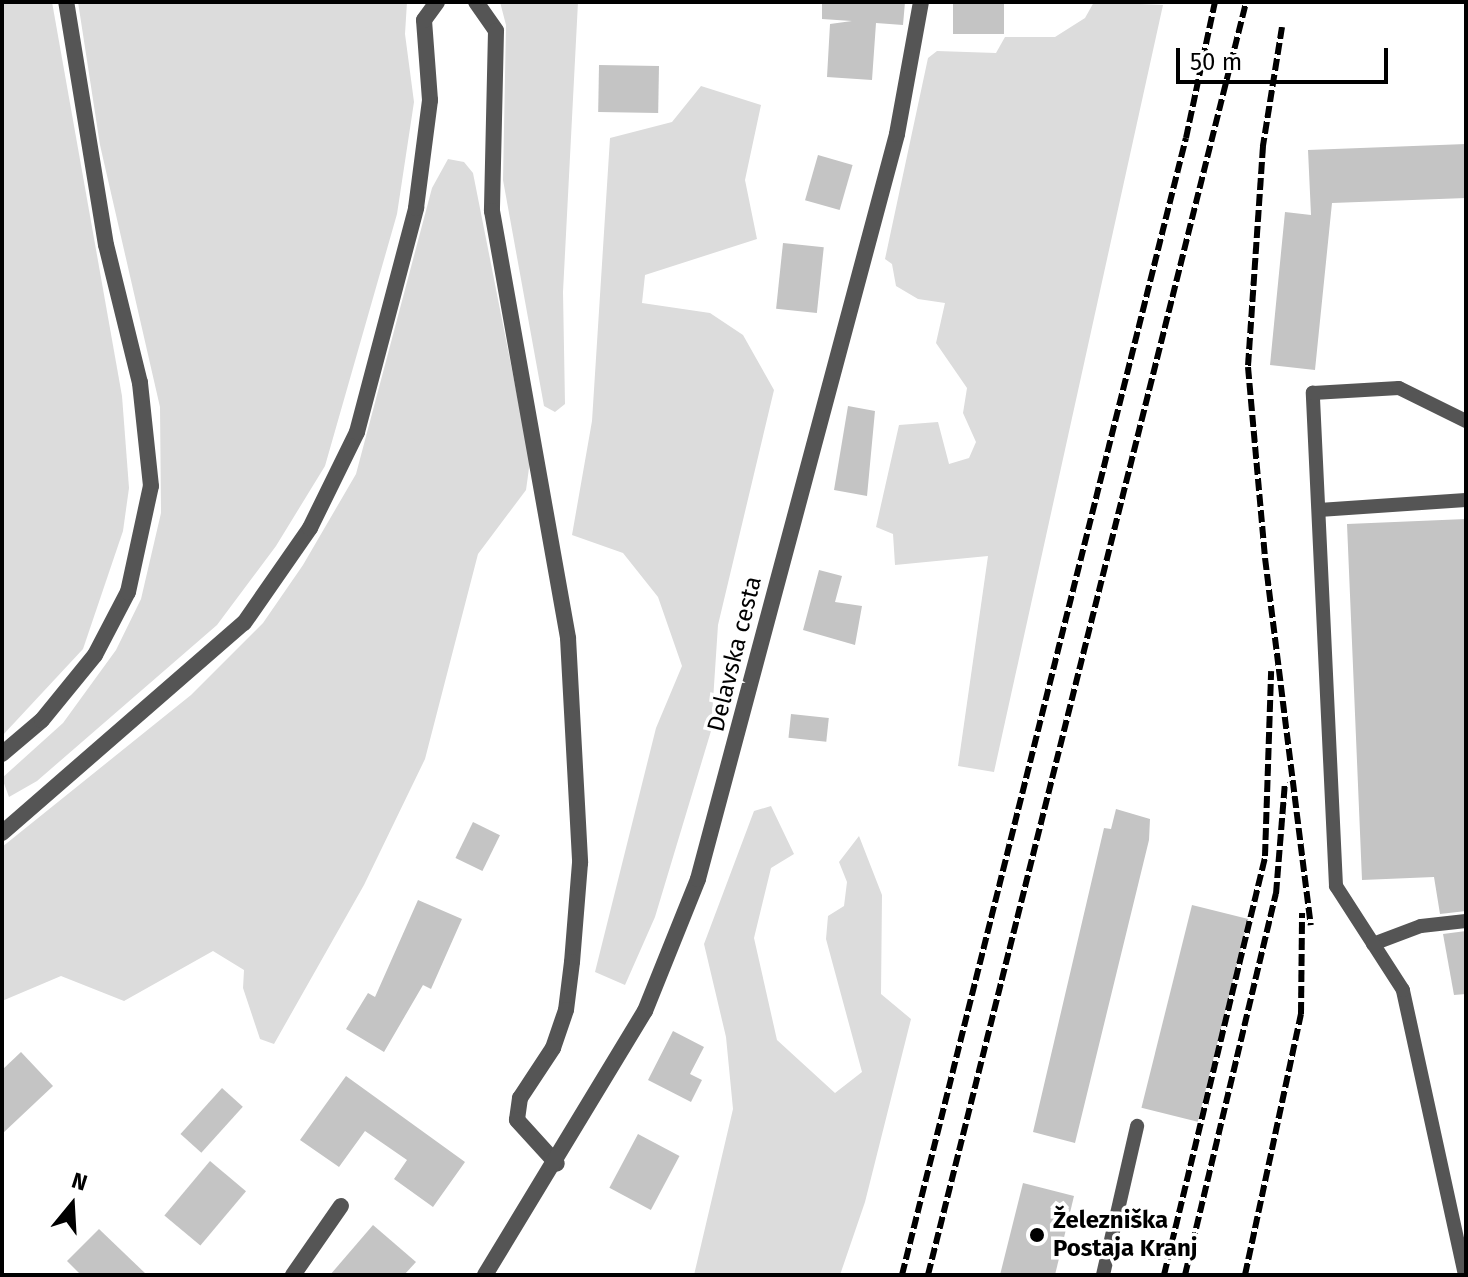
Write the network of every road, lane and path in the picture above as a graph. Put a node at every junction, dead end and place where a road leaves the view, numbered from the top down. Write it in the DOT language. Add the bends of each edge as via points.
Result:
graph roads {
  1 [pos="66,2"];
  2 [pos="437,2"];
  3 [pos="476,2"];
  4 [pos="921,2"];
  5 [pos="1466,421"];
  6 [pos="1466,500"];
  7 [pos="1319,510"];
  8 [pos="2,754"];
  9 [pos="2,833"];
  10 [pos="1466,921"];
  11 [pos="1373,944"];
  12 [pos="1137,1126"];
  13 [pos="557,1164"];
  14 [pos="341,1206"];
  15 [pos="293,1275"];
  16 [pos="485,1275"];
  17 [pos="1103,1275"];
  18 [pos="1465,1275"];
  1 -- 8 [label="street" via="106,245 140,383 151,486 128,592 95,655 42,720"];
  2 -- 9 [label="street" via="424,20 430,100 416,208 357,432 310,528 244,623"];
  3 -- 13 [label="street" via="496,31 492,211 521,348 568,638 580,863 572,962 566,1010 553,1048 520,1098 517,1120"];
  4 -- 13 [label="street, Delavska cesta" via="897,134 702,864 645,1011"];
  5 -- 7 [label="lane" via="1399,388 1313,393"];
  6 -- 7 [label="lane"];
  7 -- 11 [label="lane" via="1336,886"];
  10 -- 11 [label="lane" via="1421,926"];
  11 -- 18 [label="lane" via="1403,990"];
  12 -- 17 [label="lane"];
  13 -- 16 [label="street, Delavska cesta"];
  14 -- 15 [label="street"];
}
